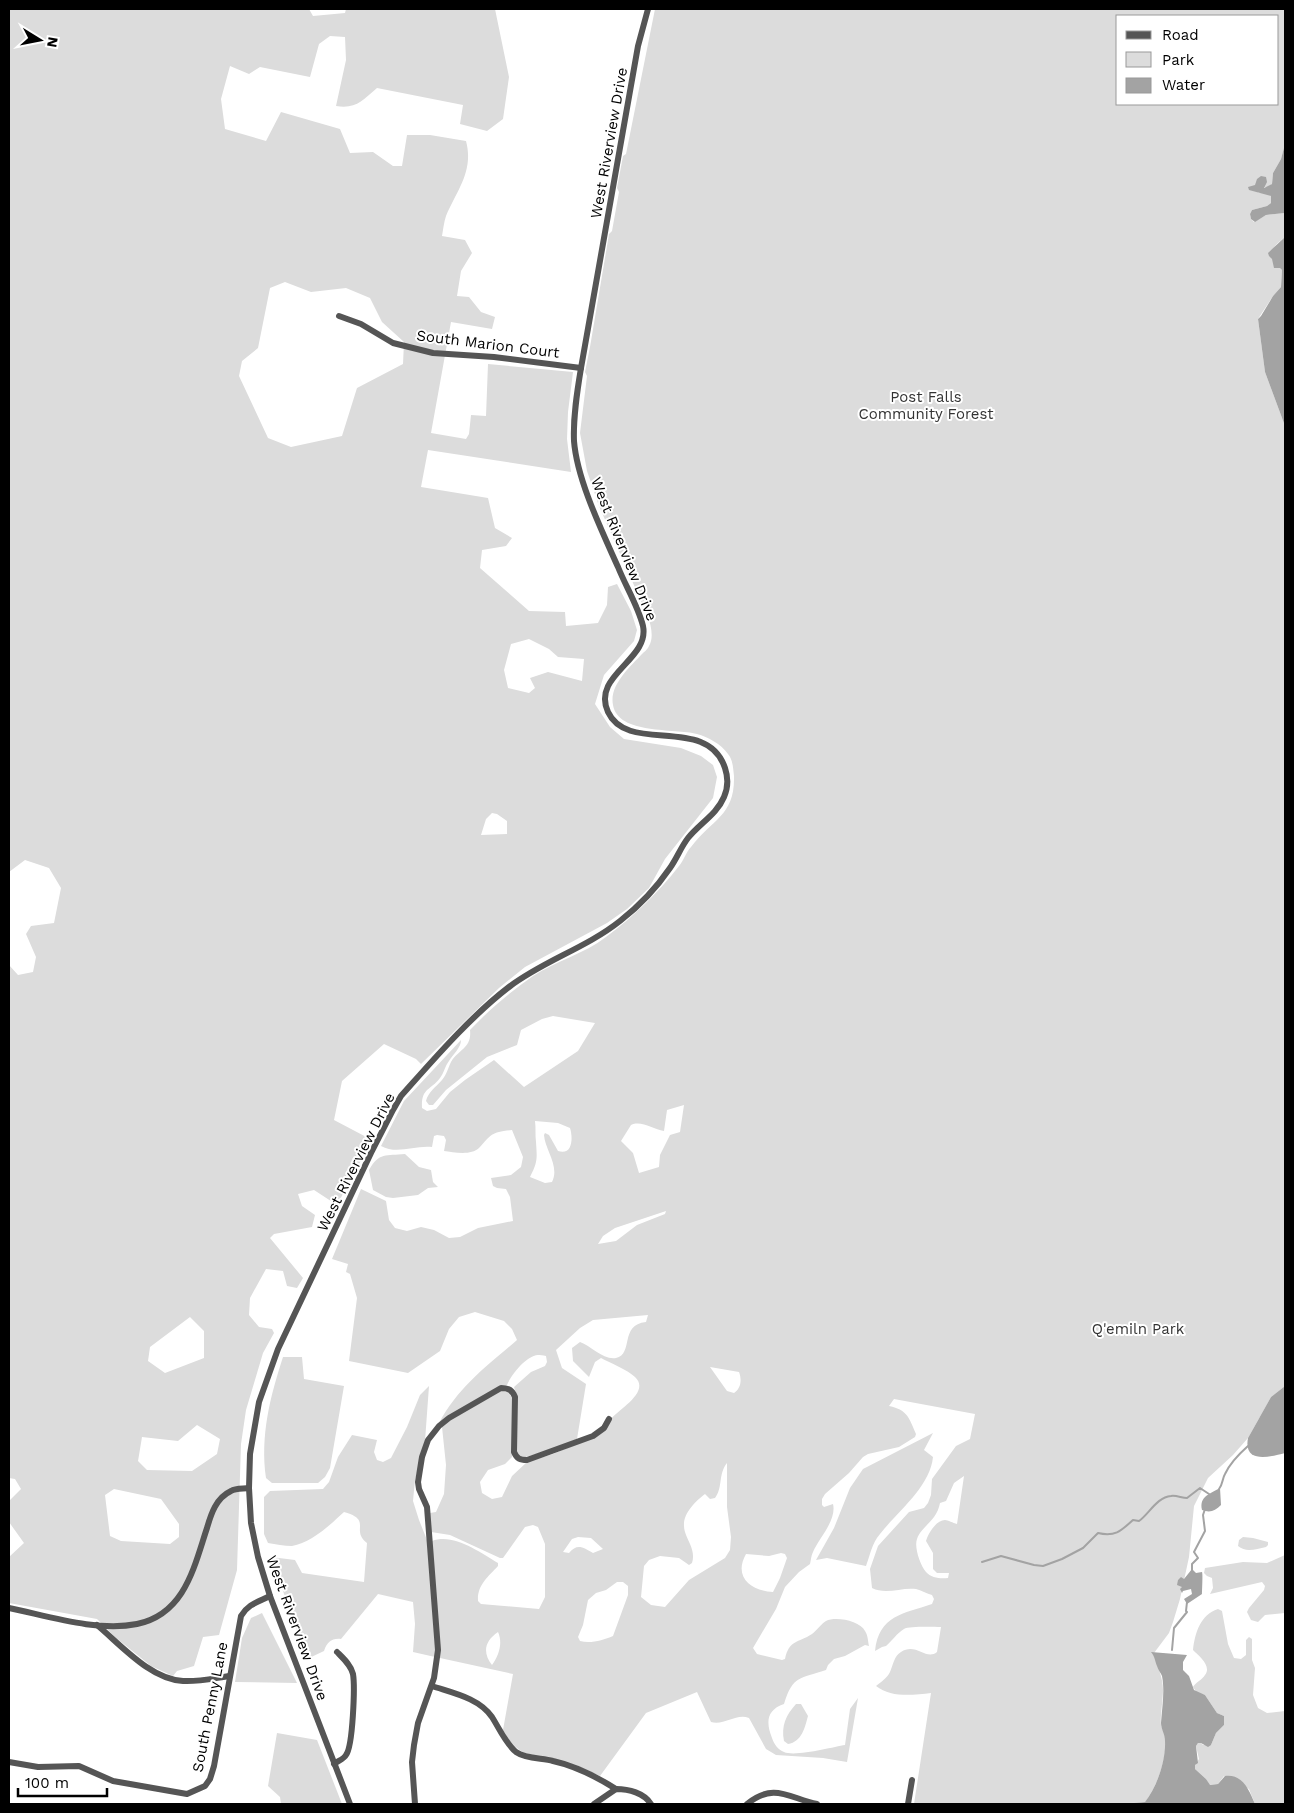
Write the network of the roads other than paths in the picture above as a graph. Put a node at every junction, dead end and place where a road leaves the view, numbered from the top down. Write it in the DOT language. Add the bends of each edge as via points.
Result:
graph roads {
  1 [pos="648,9"];
  2 [pos="340,316"];
  3 [pos="582,368"];
  4 [pos="609,1419"];
  5 [pos="249,1488"];
  6 [pos="270,1596"];
  7 [pos="9,1608"];
  8 [pos="97,1625"];
  9 [pos="337,1652"];
  10 [pos="230,1676"];
  11 [pos="432,1686"];
  12 [pos="9,1762"];
  13 [pos="334,1764"];
  14 [pos="912,1780"];
  15 [pos="616,1789"];
  16 [pos="350,1804"];
  17 [pos="415,1804"];
  18 [pos="594,1804"];
  19 [pos="651,1804"];
  20 [pos="747,1804"];
  21 [pos="817,1804"];
  22 [pos="908,1804"];
  1 -- 3 [label="street, West Riverview Drive" via="637,55"];
  2 -- 3 [label="street, South Marion Court" via="393,343 433,353"];
  3 -- 5 [label="street, West Riverview Drive" via="574,422 577,461 644,630 641,646 611,682 606,694 607,710 615,722 636,732 697,740 707,745 723,762 727,774 724,797 686,841 659,882 634,908 599,936 510,986 480,1012 402,1096 356,1184 266,1378 254,1424"];
  4 -- 11 [label="street" via="604,1428 593,1436 521,1460 514,1452 515,1397 507,1388 501,1388 449,1418 428,1440 418,1482 427,1507 437,1636"];
  5 -- 6 [label="street, West Riverview Drive" via="256,1551"];
  5 -- 8 [label="street" via="232,1490 218,1501 188,1584 173,1604 138,1624"];
  6 -- 10 [label="street, South Penny Lane" via="251,1604 241,1616"];
  6 -- 13 [label="street, West Riverview Drive"];
  7 -- 8 [label="street"];
  8 -- 10 [label="street" via="149,1668 172,1680"];
  9 -- 13 [label="street" via="353,1673 353,1712 348,1750"];
  10 -- 12 [label="street, South Penny Lane" via="210,1779 194,1792 187,1794 113,1781 79,1766 38,1767"];
  11 -- 15 [label="street" via="481,1705 511,1747 524,1756 553,1760 576,1768"];
  11 -- 17 [label="street" via="418,1723 414,1745"];
  13 -- 16 [label="street, West Riverview Drive"];
  14 -- 22 [label="street"];
  15 -- 18 [label="street"];
  15 -- 19 [label="street" via="632,1791"];
  20 -- 21 [label="street" via="767,1793 779,1792"];
}
